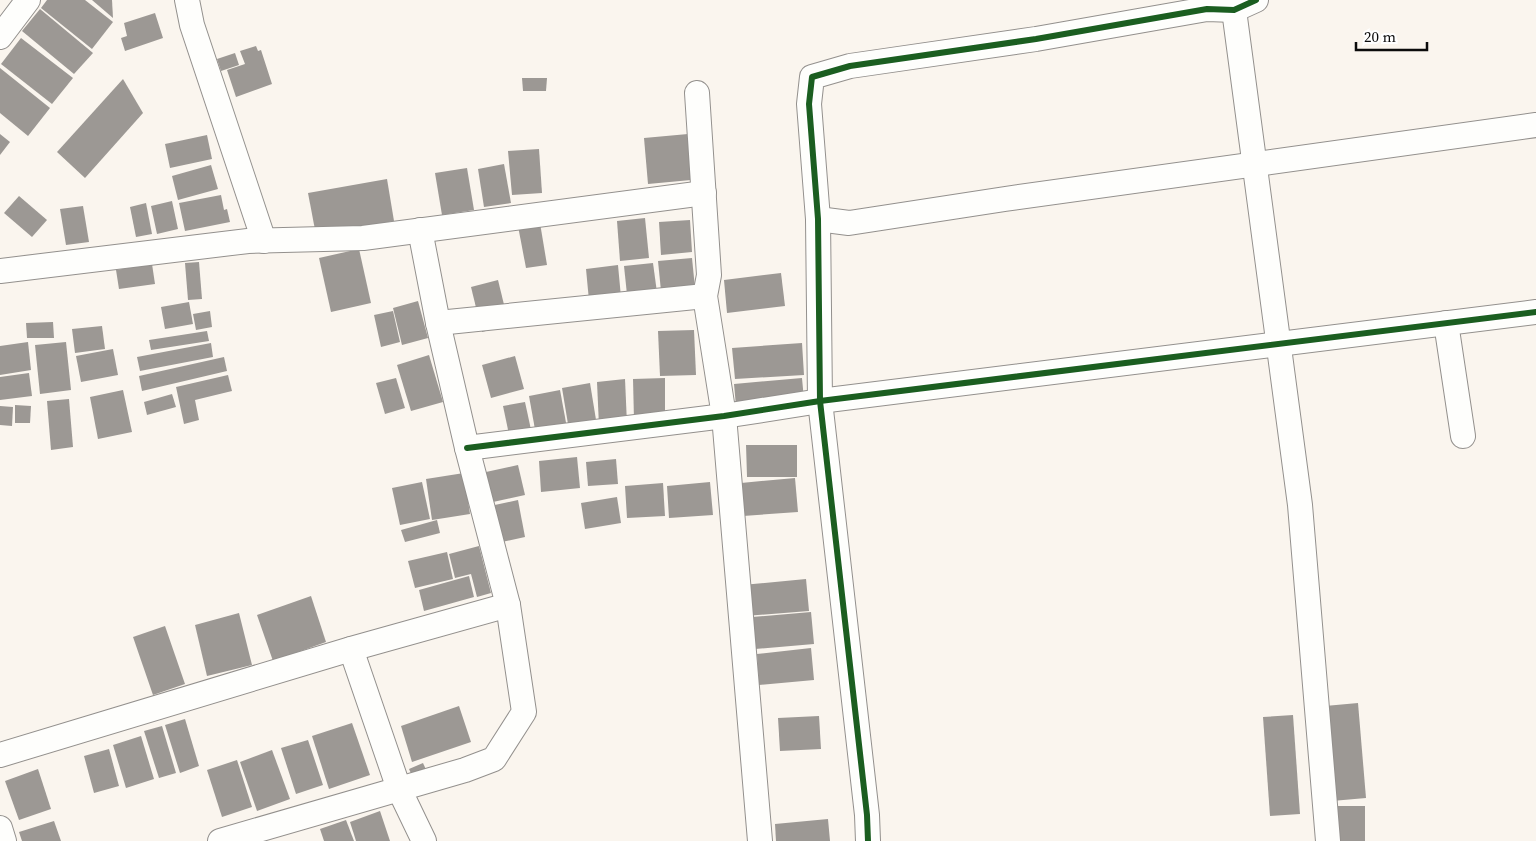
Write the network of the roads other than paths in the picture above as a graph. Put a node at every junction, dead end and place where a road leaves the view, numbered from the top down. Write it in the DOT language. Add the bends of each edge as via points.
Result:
graph roads {
  1 [pos="28,0"];
  2 [pos="187,0"];
  3 [pos="1256,0"];
  4 [pos="1234,10"];
  5 [pos="0,37"];
  6 [pos="697,93"];
  7 [pos="1536,125"];
  8 [pos="1254,165"];
  9 [pos="704,193"];
  10 [pos="818,219"];
  11 [pos="420,230"];
  12 [pos="264,241"];
  13 [pos="0,271"];
  14 [pos="705,296"];
  15 [pos="1536,312"];
  16 [pos="438,323"];
  17 [pos="1446,323"];
  18 [pos="1279,344"];
  19 [pos="820,402"];
  20 [pos="724,416"];
  21 [pos="1463,436"];
  22 [pos="467,448"];
  23 [pos="508,605"];
  24 [pos="350,649"];
  25 [pos="0,755"];
  26 [pos="399,788"];
  27 [pos="0,828"];
  28 [pos="4,841"];
  29 [pos="220,841"];
  30 [pos="424,841"];
  31 [pos="760,841"];
  32 [pos="868,841"];
  33 [pos="1328,841"];
  1 -- 5 [label="street"];
  2 -- 12 [label="street" via="192,25"];
  3 -- 4 [label="street"];
  4 -- 8 [label="street"];
  4 -- 10 [label="street" via="1207,9 1036,39 850,66 812,77 809,104"];
  6 -- 9 [label="street"];
  7 -- 8 [label="street"];
  8 -- 10 [label="street" via="849,223"];
  8 -- 18 [label="street"];
  9 -- 11 [label="street"];
  9 -- 14 [label="street" via="709,275"];
  10 -- 19 [label="street"];
  11 -- 12 [label="street" via="363,238"];
  11 -- 16 [label="street"];
  12 -- 13 [label="street"];
  14 -- 16 [label="street"];
  14 -- 20 [label="street"];
  15 -- 17 [label="street"];
  16 -- 22 [label="street"];
  17 -- 18 [label="street"];
  17 -- 21 [label="street"];
  18 -- 19 [label="street"];
  18 -- 33 [label="street" via="1300,505"];
  19 -- 20 [label="street"];
  19 -- 32 [label="street"];
  20 -- 22 [label="street"];
  20 -- 31 [label="street"];
  22 -- 23 [label="street"];
  23 -- 24 [label="street"];
  23 -- 26 [label="street" via="524,712 494,759"];
  24 -- 25 [label="street"];
  24 -- 26 [label="street"];
  26 -- 29 [label="street"];
  26 -- 30 [label="street"];
  27 -- 28 [label="street"];
}
